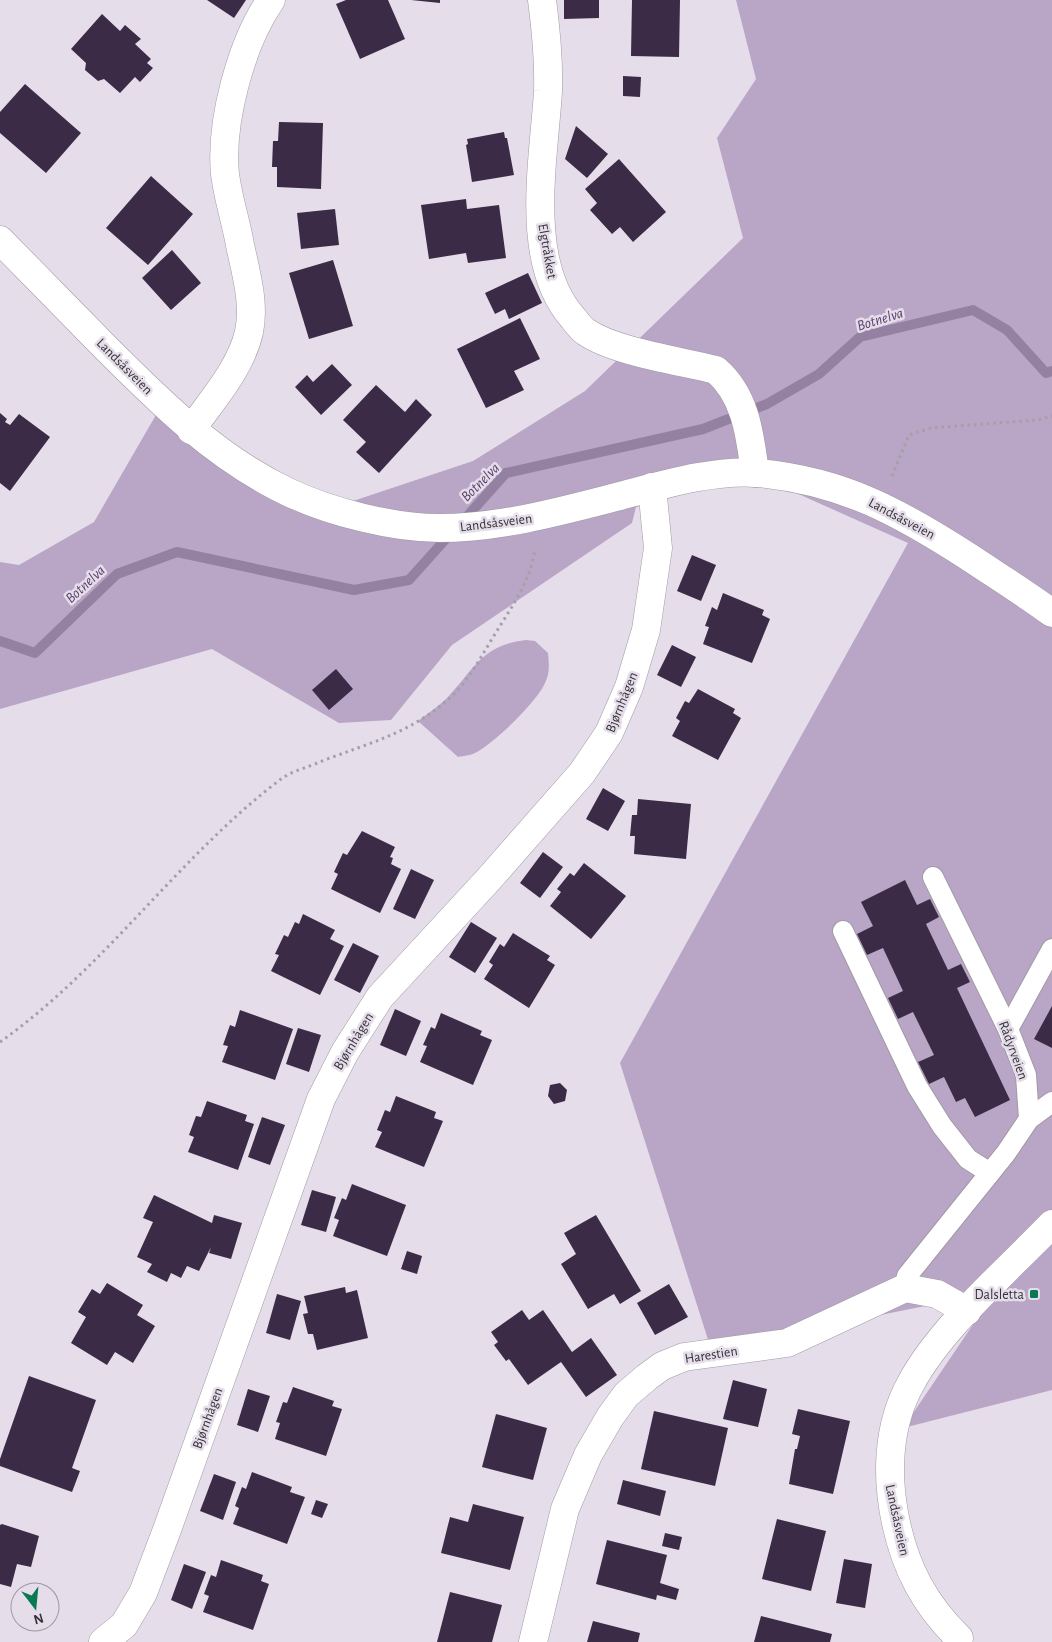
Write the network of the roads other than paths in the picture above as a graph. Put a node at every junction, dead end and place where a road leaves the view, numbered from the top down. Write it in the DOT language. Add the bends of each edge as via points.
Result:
graph roads {
  1 [pos="271,0"];
  2 [pos="542,0"];
  3 [pos="0,240"];
  4 [pos="191,430"];
  5 [pos="754,472"];
  6 [pos="652,487"];
  7 [pos="1052,613"];
  8 [pos="933,877"];
  9 [pos="843,931"];
  10 [pos="1052,949"];
  11 [pos="1008,1029"];
  12 [pos="1052,1102"];
  13 [pos="1029,1119"];
  14 [pos="990,1172"];
  15 [pos="1052,1224"];
  16 [pos="905,1288"];
  17 [pos="967,1311"];
  18 [pos="960,1641"];
  19 [pos="103,1642"];
  20 [pos="533,1642"];
  1 -- 4 [label="street" via="241,65 228,110 226,135 226,174 250,301 249,331 239,359"];
  2 -- 5 [label="street, Elgtråkket" via="548,89 540,193 549,275 565,310 584,331 606,343 716,370 729,381 747,424"];
  3 -- 4 [label="street, Landsåsveien"];
  4 -- 6 [label="street, Landsåsveien" via="242,467 289,492 338,510 395,523 438,528 490,524 539,516"];
  5 -- 6 [label="street, Landsåsveien" via="719,474"];
  5 -- 7 [label="street, Landsåsveien" via="808,480 880,504 922,527"];
  6 -- 19 [label="street, Bjørnhågen" via="658,548 646,630 629,686 609,733 582,773 380,997 345,1052 321,1099 143,1593 124,1625"];
  8 -- 11 [label="lane, Rådyrveien"];
  9 -- 14 [label="lane" via="917,1086 968,1159"];
  10 -- 11 [label="lane"];
  11 -- 13 [label="lane, Rådyrveien" via="1026,1075"];
  12 -- 13 [label="lane"];
  13 -- 14 [label="lane"];
  14 -- 16 [label="lane" via="907,1276"];
  15 -- 17 [label="street, Landsåsveien"];
  16 -- 17 [label="street" via="937,1294"];
  16 -- 20 [label="street, Harestien" via="787,1343 684,1357 662,1366 626,1395 588,1455 565,1509"];
  17 -- 18 [label="street, Landsåsveien" via="928,1354 910,1384 890,1451 889,1478 901,1545 914,1579 928,1603"];
}
